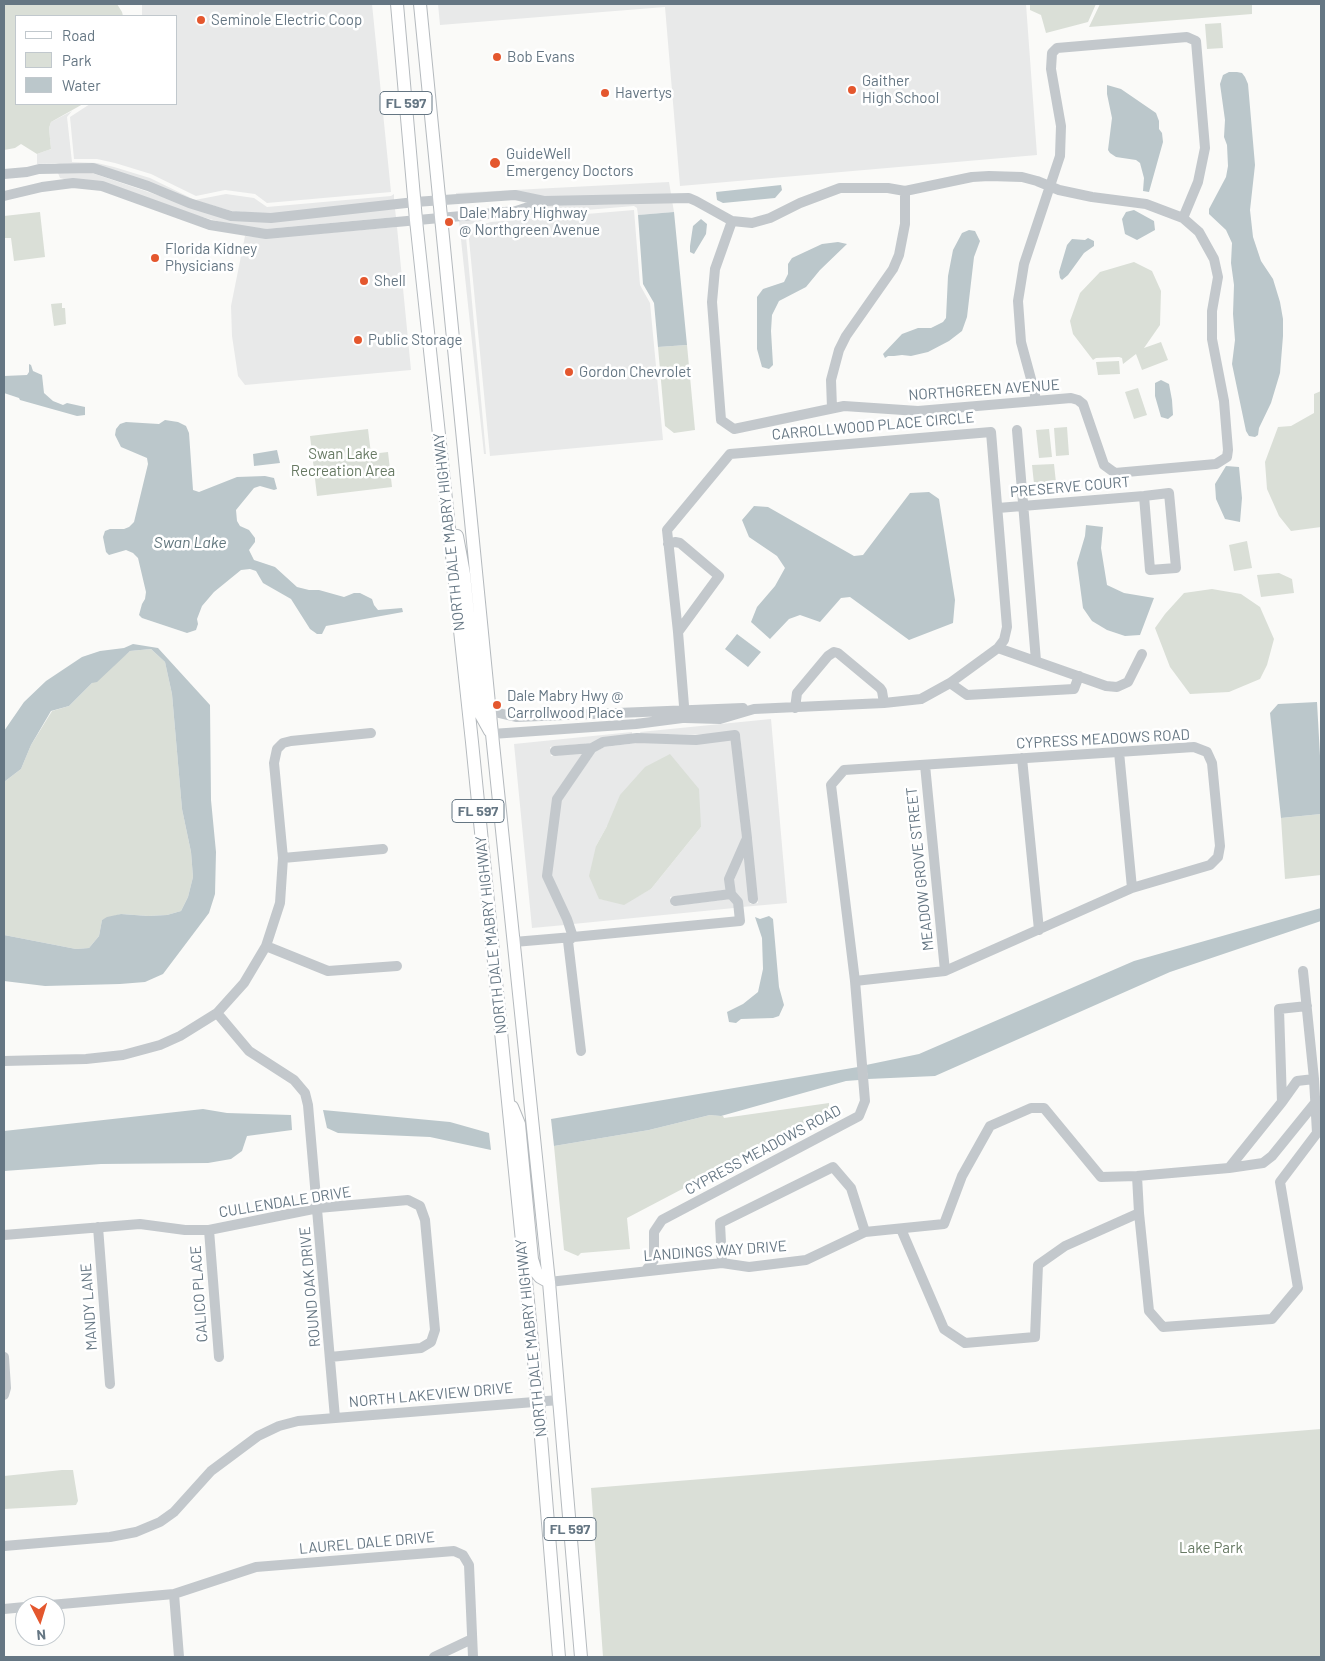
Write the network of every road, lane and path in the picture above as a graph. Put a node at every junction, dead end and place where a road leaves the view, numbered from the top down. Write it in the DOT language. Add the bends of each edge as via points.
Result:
graph roads {
  1 [pos="397,4"];
  2 [pos="420,4"];
  3 [pos="52,169"];
  4 [pos="4,174"];
  5 [pos="58,185"];
  6 [pos="1050,186"];
  7 [pos="905,191"];
  8 [pos="4,196"];
  9 [pos="438,200"];
  10 [pos="415,202"];
  11 [pos="544,202"];
  12 [pos="441,218"];
  13 [pos="1183,218"];
  14 [pos="416,220"];
  15 [pos="732,222"];
  16 [pos="1036,401"];
  17 [pos="832,408"];
  18 [pos="1017,430"];
  19 [pos="1144,496"];
  20 [pos="1023,506"];
  21 [pos="998,508"];
  22 [pos="447,512"];
  23 [pos="668,544"];
  24 [pos="678,632"];
  25 [pos="998,648"];
  26 [pos="1142,654"];
  27 [pos="1036,662"];
  28 [pos="1079,676"];
  29 [pos="950,683"];
  30 [pos="884,703"];
  31 [pos="795,708"];
  32 [pos="754,709"];
  33 [pos="490,711"];
  34 [pos="633,713"];
  35 [pos="685,714"];
  36 [pos="568,715"];
  37 [pos="636,724"];
  38 [pos="569,729"];
  39 [pos="371,733"];
  40 [pos="492,734"];
  41 [pos="637,738"];
  42 [pos="592,748"];
  43 [pos="555,751"];
  44 [pos="1119,752"];
  45 [pos="1022,758"];
  46 [pos="925,765"];
  47 [pos="746,838"];
  48 [pos="383,849"];
  49 [pos="283,858"];
  50 [pos="1132,888"];
  51 [pos="731,894"];
  52 [pos="753,899"];
  53 [pos="675,901"];
  54 [pos="1039,930"];
  55 [pos="572,937"];
  56 [pos="514,942"];
  57 [pos="266,946"];
  58 [pos="397,966"];
  59 [pos="1303,970"];
  60 [pos="945,971"];
  61 [pos="855,981"];
  62 [pos="1307,1006"];
  63 [pos="217,1013"];
  64 [pos="581,1051"];
  65 [pos="4,1061"];
  66 [pos="1314,1079"];
  67 [pos="506,1093"];
  68 [pos="1282,1102"];
  69 [pos="1315,1103"];
  70 [pos="1229,1168"];
  71 [pos="1137,1176"];
  72 [pos="318,1208"];
  73 [pos="1139,1213"];
  74 [pos="98,1227"];
  75 [pos="901,1229"];
  76 [pos="209,1230"];
  77 [pos="865,1232"];
  78 [pos="4,1235"];
  79 [pos="722,1263"];
  80 [pos="646,1270"];
  81 [pos="549,1282"];
  82 [pos="4,1357"];
  83 [pos="219,1357"];
  84 [pos="330,1357"];
  85 [pos="110,1384"];
  86 [pos="333,1389"];
  87 [pos="4,1395"];
  88 [pos="559,1400"];
  89 [pos="538,1401"];
  90 [pos="335,1418"];
  91 [pos="4,1546"];
  92 [pos="174,1594"];
  93 [pos="65,1604"];
  94 [pos="472,1639"];
  95 [pos="179,1657"];
  96 [pos="434,1657"];
  97 [pos="473,1657"];
  98 [pos="559,1657"];
  99 [pos="580,1657"];
  1 -- 10 [label="main road, NORTH DALE MABRY HIGHWAY / FL 597"];
  2 -- 9 [label="main road, NORTH DALE MABRY HIGHWAY / FL 597"];
  3 -- 4 [label="street"];
  3 -- 5 [label="street"];
  3 -- 10 [label="street" via="92,168 231,216 271,218"];
  5 -- 8 [label="street"];
  5 -- 14 [label="street" via="102,186 210,226 266,234"];
  6 -- 7 [label="street, NORTHGREEN AVENUE" via="1022,178 989,176"];
  6 -- 13 [label="street, NORTHGREEN AVENUE" via="1092,197 1146,204"];
  6 -- 13 [label="street" via="1062,140 1051,69 1052,53 1064,46 1187,37 1198,45 1205,148 1198,182"];
  6 -- 16 [label="street" via="1024,264 1018,301 1021,342"];
  7 -- 15 [label="street, NORTHGREEN AVENUE" via="840,188 761,222"];
  7 -- 17 [label="street" via="905,224 899,254 839,350 831,380"];
  9 -- 10 [label="street"];
  9 -- 11 [label="street, NORTHGREEN AVENUE" via="515,195"];
  9 -- 12 [label="main road, NORTH DALE MABRY HIGHWAY / FL 597"];
  10 -- 14 [label="main road, NORTH DALE MABRY HIGHWAY / FL 597"];
  11 -- 12 [label="street, NORTHGREEN AVENUE" via="516,211"];
  11 -- 15 [label="street, NORTHGREEN AVENUE" via="689,198"];
  12 -- 14 [label="street"];
  12 -- 33 [label="main road, NORTH DALE MABRY HIGHWAY / FL 597"];
  13 -- 16 [label="street, NORTHGREEN AVENUE" via="1205,240 1217,269 1212,339 1224,401 1227,457 1216,464 1115,473 1104,465 1083,404 1071,398"];
  14 -- 22 [label="main road, NORTH DALE MABRY HIGHWAY / FL 597"];
  15 -- 17 [label="street, NORTHGREEN AVENUE" via="715,269 712,302 721,420 734,429"];
  16 -- 17 [label="street, NORTHGREEN AVENUE" via="918,411 863,406"];
  18 -- 20 [label="street"];
  19 -- 19 [label="street, PRESERVE COURT" via="1168,494 1176,568 1150,570"];
  19 -- 20 [label="street, PRESERVE COURT"];
  20 -- 21 [label="street, PRESERVE COURT"];
  20 -- 27 [label="street"];
  21 -- 23 [label="street, CARROLLWOOD PLACE CIRCLE" via="991,432 730,454 667,530"];
  21 -- 25 [label="street, CARROLLWOOD PLACE CIRCLE" via="1008,627"];
  22 -- 40 [label="main road" via="458,538 477,701"];
  22 -- 67 [label="main road, NORTH DALE MABRY HIGHWAY / FL 597"];
  23 -- 24 [label="street, CARROLLWOOD PLACE CIRCLE"];
  23 -- 24 [label="street" via="680,543 719,576"];
  24 -- 35 [label="street, CARROLLWOOD PLACE CIRCLE"];
  25 -- 27 [label="street"];
  25 -- 29 [label="street"];
  26 -- 28 [label="street" via="1128,682 1117,687"];
  27 -- 28 [label="street"];
  28 -- 29 [label="street" via="1074,689 967,695"];
  29 -- 30 [label="street" via="921,699"];
  30 -- 31 [label="street"];
  30 -- 31 [label="street" via="880,688 834,652 798,693"];
  31 -- 32 [label="street"];
  32 -- 35 [label="street" via="738,707"];
  32 -- 35 [label="street" via="720,719"];
  33 -- 36 [label="street" via="516,717"];
  33 -- 40 [label="main road, NORTH DALE MABRY HIGHWAY / FL 597"];
  34 -- 35 [label="street"];
  34 -- 36 [label="street"];
  34 -- 37 [label="street"];
  35 -- 37 [label="street"];
  36 -- 38 [label="street"];
  37 -- 38 [label="street"];
  37 -- 41 [label="street"];
  38 -- 40 [label="street"];
  39 -- 49 [label="street" via="291,741 277,749 274,762"];
  40 -- 56 [label="main road, NORTH DALE MABRY HIGHWAY / FL 597"];
  41 -- 42 [label="street" via="603,742"];
  41 -- 47 [label="street" via="696,740 736,735"];
  42 -- 43 [label="street"];
  42 -- 55 [label="street" via="558,799 547,876"];
  44 -- 45 [label="street, CYPRESS MEADOWS ROAD"];
  44 -- 50 [label="street"];
  44 -- 50 [label="street, CYPRESS MEADOWS ROAD" via="1194,747 1207,752 1212,763 1217,809 1220,846 1218,857 1210,865"];
  45 -- 46 [label="street, CYPRESS MEADOWS ROAD"];
  45 -- 54 [label="street"];
  46 -- 60 [label="street, MEADOW GROVE STREET"];
  46 -- 61 [label="street, CYPRESS MEADOWS ROAD" via="844,770 831,786"];
  47 -- 51 [label="street" via="729,879"];
  47 -- 52 [label="street"];
  48 -- 49 [label="street"];
  49 -- 57 [label="street" via="280,903"];
  50 -- 54 [label="street, CYPRESS MEADOWS ROAD"];
  51 -- 53 [label="street"];
  51 -- 55 [label="street" via="738,902 740,921"];
  54 -- 60 [label="street, CYPRESS MEADOWS ROAD"];
  55 -- 56 [label="street"];
  55 -- 64 [label="street" via="568,941"];
  56 -- 81 [label="main road, NORTH DALE MABRY HIGHWAY / FL 597"];
  57 -- 58 [label="street" via="328,971"];
  57 -- 63 [label="street" via="244,983"];
  59 -- 62 [label="street"];
  60 -- 61 [label="street, CYPRESS MEADOWS ROAD"];
  61 -- 80 [label="street, CYPRESS MEADOWS ROAD" via="865,1101 859,1116 662,1220 654,1232 654,1260"];
  62 -- 66 [label="street"];
  62 -- 68 [label="street" via="1279,1010"];
  63 -- 65 [label="street" via="160,1045 123,1055"];
  63 -- 72 [label="street, ROUND OAK DRIVE" via="249,1051 294,1080 305,1093"];
  66 -- 68 [label="street" via="1297,1081"];
  66 -- 69 [label="street"];
  67 -- 81 [label="main road" via="519,1124 532,1259 536,1272"];
  67 -- 89 [label="main road, NORTH DALE MABRY HIGHWAY / FL 597"];
  68 -- 70 [label="street"];
  69 -- 70 [label="street, LANDINGS WAY DRIVE" via="1264,1163"];
  69 -- 73 [label="street" via="1317,1133 1280,1182 1298,1288 1272,1320 1163,1327 1149,1311"];
  70 -- 71 [label="street, LANDINGS WAY DRIVE"];
  71 -- 73 [label="street"];
  71 -- 75 [label="street, LANDINGS WAY DRIVE" via="1101,1177 1044,1108 1031,1108 990,1126 962,1176 944,1224"];
  72 -- 76 [label="street, CULLENDALE DRIVE"];
  72 -- 84 [label="street, ROUND OAK DRIVE"];
  72 -- 84 [label="street, CULLENDALE DRIVE" via="408,1200 420,1206 425,1220 435,1330 431,1342 421,1348"];
  73 -- 75 [label="street" via="1065,1246 1038,1264 1035,1337 965,1343 944,1329"];
  74 -- 76 [label="street, CULLENDALE DRIVE" via="140,1224"];
  74 -- 78 [label="street, CULLENDALE DRIVE"];
  74 -- 85 [label="street, MANDY LANE"];
  75 -- 77 [label="street, LANDINGS WAY DRIVE"];
  76 -- 83 [label="street, CALICO PLACE"];
  77 -- 79 [label="street, LANDINGS WAY DRIVE" via="806,1260 749,1267"];
  77 -- 79 [label="street" via="851,1188 834,1167 720,1224"];
  79 -- 80 [label="street, LANDINGS WAY DRIVE"];
  80 -- 81 [label="street, LANDINGS WAY DRIVE"];
  81 -- 88 [label="main road, NORTH DALE MABRY HIGHWAY / FL 597"];
  82 -- 87 [label="street"];
  84 -- 86 [label="street, ROUND OAK DRIVE"];
  86 -- 90 [label="street, NORTH LAKEVIEW DRIVE"];
  88 -- 89 [label="street, NORTH LAKEVIEW DRIVE"];
  88 -- 99 [label="main road, NORTH DALE MABRY HIGHWAY / FL 597"];
  89 -- 90 [label="street, NORTH LAKEVIEW DRIVE"];
  89 -- 98 [label="main road, NORTH DALE MABRY HIGHWAY / FL 597"];
  90 -- 91 [label="street, NORTH LAKEVIEW DRIVE" via="279,1426 258,1436 211,1471 174,1512 136,1532"];
  92 -- 93 [label="street, LAUREL DALE DRIVE"];
  92 -- 94 [label="street, LAUREL DALE DRIVE" via="256,1567 454,1551 463,1555 469,1565"];
  92 -- 95 [label="street"];
  94 -- 96 [label="street"];
  94 -- 97 [label="street, LAUREL DALE DRIVE"];
}
